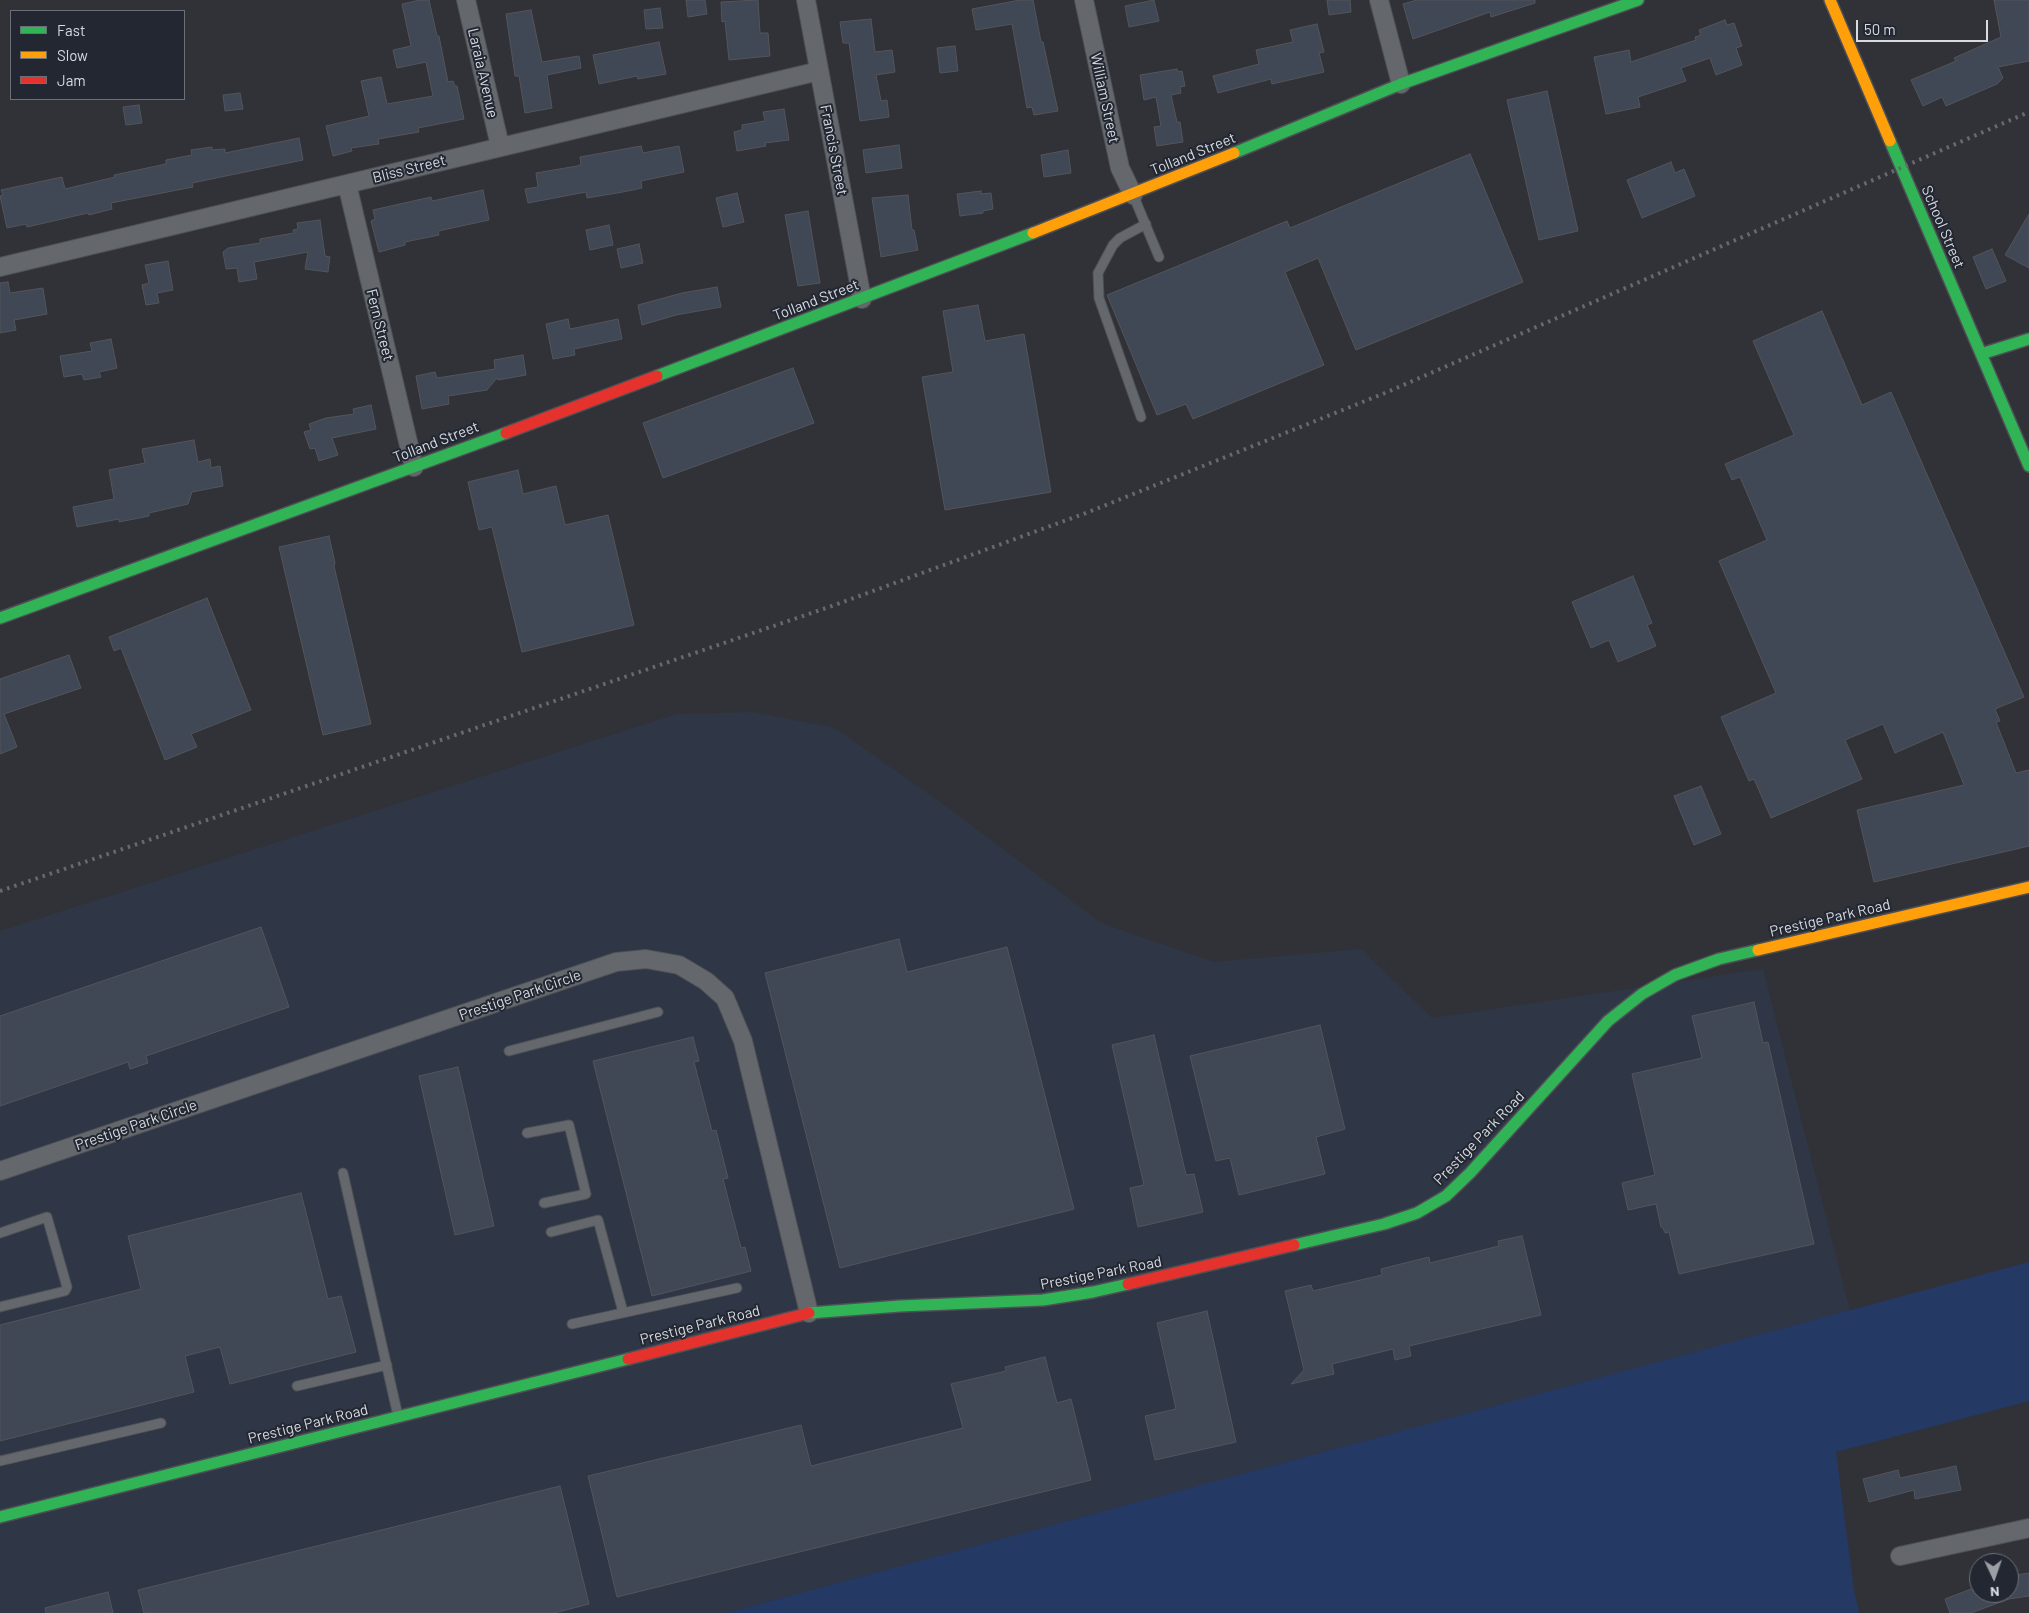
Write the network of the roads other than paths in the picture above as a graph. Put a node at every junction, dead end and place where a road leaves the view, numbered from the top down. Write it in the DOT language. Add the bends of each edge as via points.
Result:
graph roads {
  1 [pos="466,0"];
  2 [pos="806,0"];
  3 [pos="1084,0"];
  4 [pos="1379,0"];
  5 [pos="1638,0"];
  6 [pos="1830,0"];
  7 [pos="819,71"];
  8 [pos="1401,84"];
  9 [pos="500,146"];
  10 [pos="346,184"];
  11 [pos="1133,195"];
  12 [pos="1146,224"];
  13 [pos="1160,257"];
  14 [pos="0,267"];
  15 [pos="862,299"];
  16 [pos="2029,339"];
  17 [pos="1980,354"];
  18 [pos="1141,417"];
  19 [pos="2029,466"];
  20 [pos="414,467"];
  21 [pos="0,618"];
  22 [pos="2029,887"];
  23 [pos="658,1012"];
  24 [pos="509,1051"];
  25 [pos="527,1133"];
  26 [pos="0,1171"];
  27 [pos="343,1173"];
  28 [pos="544,1203"];
  29 [pos="551,1232"];
  30 [pos="0,1233"];
  31 [pos="737,1288"];
  32 [pos="0,1307"];
  33 [pos="622,1312"];
  34 [pos="809,1313"];
  35 [pos="572,1324"];
  36 [pos="387,1365"];
  37 [pos="297,1386"];
  38 [pos="398,1416"];
  39 [pos="161,1423"];
  40 [pos="0,1461"];
  41 [pos="0,1517"];
  42 [pos="2029,1528"];
  43 [pos="1900,1556"];
  1 -- 9 [label="street, Laraia Avenue"];
  2 -- 7 [label="street, Francis Street"];
  3 -- 11 [label="street, William Street" via="1120,168"];
  4 -- 8 [label="street"];
  5 -- 8 [label="main road, Tolland Street"];
  6 -- 17 [label="main road, School Street"];
  7 -- 9 [label="street, Bliss Street"];
  7 -- 15 [label="street, Francis Street"];
  8 -- 11 [label="main road, Tolland Street"];
  9 -- 10 [label="street, Bliss Street"];
  10 -- 14 [label="street, Bliss Street"];
  10 -- 20 [label="street, Fern Street"];
  11 -- 12 [label="lane"];
  11 -- 15 [label="main road, Tolland Street"];
  12 -- 13 [label="lane"];
  12 -- 18 [label="lane" via="1120,238 1098,272 1099,298"];
  15 -- 20 [label="main road, Tolland Street"];
  16 -- 17 [label="main road"];
  17 -- 19 [label="main road, School Street"];
  20 -- 21 [label="main road, Tolland Street"];
  22 -- 34 [label="main road, Prestige Park Road" via="1718,959 1675,975 1642,994 1608,1021 1470,1174 1446,1196 1416,1213 1384,1224 1083,1294 1043,1300"];
  23 -- 24 [label="lane"];
  25 -- 28 [label="lane" via="569,1125 586,1194"];
  26 -- 34 [label="street, Prestige Park Circle" via="616,962 646,959 679,965 706,981 725,998 743,1041"];
  27 -- 36 [label="lane"];
  29 -- 33 [label="lane" via="598,1220"];
  30 -- 32 [label="lane" via="47,1217 67,1287 65,1291"];
  31 -- 33 [label="lane"];
  33 -- 35 [label="lane"];
  34 -- 38 [label="main road, Prestige Park Road"];
  36 -- 37 [label="lane"];
  36 -- 38 [label="lane"];
  38 -- 41 [label="main road, Prestige Park Road"];
  39 -- 40 [label="lane"];
  42 -- 43 [label="street"];
}
